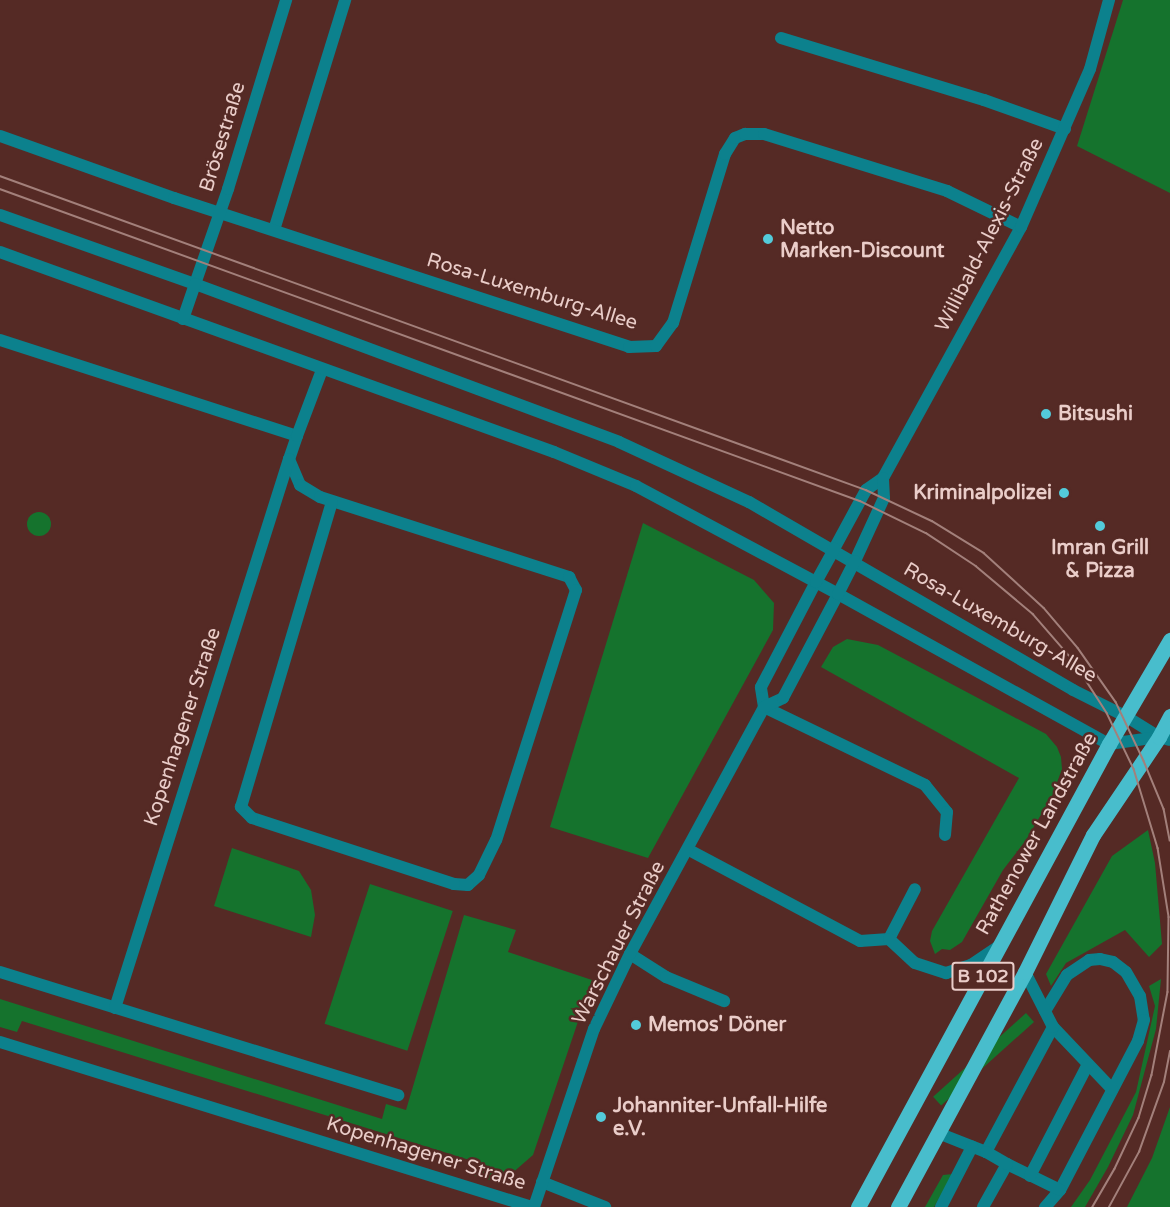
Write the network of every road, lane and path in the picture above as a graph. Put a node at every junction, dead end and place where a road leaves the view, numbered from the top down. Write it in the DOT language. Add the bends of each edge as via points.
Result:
graph roads {
  1 [pos="286,0"];
  2 [pos="345,0"];
  3 [pos="1109,0"];
  4 [pos="781,38"];
  5 [pos="1065,129"];
  6 [pos="0,136"];
  7 [pos="220,213"];
  8 [pos="0,215"];
  9 [pos="1021,227"];
  10 [pos="274,230"];
  11 [pos="0,252"];
  12 [pos="195,284"];
  13 [pos="183,319"];
  14 [pos="0,340"];
  15 [pos="322,370"];
  16 [pos="297,436"];
  17 [pos="289,459"];
  18 [pos="883,478"];
  19 [pos="332,502"];
  20 [pos="834,549"];
  21 [pos="855,561"];
  22 [pos="816,582"];
  23 [pos="838,594"];
  24 [pos="1170,640"];
  25 [pos="764,707"];
  26 [pos="1170,716"];
  27 [pos="1126,717"];
  28 [pos="1165,739"];
  29 [pos="1109,744"];
  30 [pos="945,835"];
  31 [pos="689,850"];
  32 [pos="915,889"];
  33 [pos="889,939"];
  34 [pos="1000,945"];
  35 [pos="630,954"];
  36 [pos="0,972"];
  37 [pos="1025,972"];
  38 [pos="724,1000"];
  39 [pos="115,1008"];
  40 [pos="1045,1011"];
  41 [pos="1053,1027"];
  42 [pos="0,1042"];
  43 [pos="1088,1064"];
  44 [pos="1112,1089"];
  45 [pos="398,1095"];
  46 [pos="938,1133"];
  47 [pos="972,1147"];
  48 [pos="986,1152"];
  49 [pos="1006,1164"];
  50 [pos="1030,1176"];
  51 [pos="542,1182"];
  52 [pos="1060,1190"];
  53 [pos="533,1207"];
  54 [pos="605,1207"];
  55 [pos="858,1207"];
  56 [pos="898,1207"];
  57 [pos="941,1207"];
  58 [pos="983,1207"];
  59 [pos="1046,1207"];
  1 -- 7 [label="street, Brösestraße"];
  2 -- 10 [label="street"];
  3 -- 5 [label="street, Willibald-Alexis-Straße" via="1090,69"];
  4 -- 5 [label="street"];
  5 -- 9 [label="street, Willibald-Alexis-Straße"];
  6 -- 7 [label="street, Rosa-Luxemburg-Allee"];
  7 -- 10 [label="street, Rosa-Luxemburg-Allee"];
  7 -- 12 [label="street, Brösestraße"];
  8 -- 12 [label="street, Rosa-Luxemburg-Allee"];
  9 -- 10 [label="street, Rosa-Luxemburg-Allee" via="947,191 764,135 745,134 735,138 725,154 673,323 656,346 629,347"];
  9 -- 18 [label="street, Willibald-Alexis-Straße"];
  11 -- 13 [label="street"];
  12 -- 13 [label="street"];
  12 -- 20 [label="street, Rosa-Luxemburg-Allee" via="619,442 749,502"];
  13 -- 15 [label="street"];
  14 -- 16 [label="street"];
  15 -- 16 [label="street"];
  15 -- 22 [label="street" via="554,452 636,486"];
  16 -- 17 [label="street"];
  17 -- 19 [label="street" via="300,485"];
  17 -- 39 [label="street, Kopenhagener Straße"];
  18 -- 20 [label="street, Willibald-Alexis-Straße" via="866,490"];
  18 -- 21 [label="street, Willibald-Alexis-Straße" via="884,498"];
  19 -- 19 [label="street" via="569,577 576,590 496,840 479,875 468,885 454,884 252,818 241,807"];
  20 -- 21 [label="street, Rosa-Luxemburg-Allee"];
  20 -- 22 [label="street"];
  21 -- 23 [label="street"];
  21 -- 27 [label="street, Rosa-Luxemburg-Allee" via="1073,690"];
  22 -- 23 [label="street"];
  22 -- 25 [label="street, Warschauer Straße" via="761,687"];
  23 -- 25 [label="street, Warschauer Straße" via="783,698"];
  23 -- 29 [label="street"];
  24 -- 27 [label="main road, Rathenower Landstraße / B 102"];
  25 -- 30 [label="street" via="925,785 947,812"];
  25 -- 31 [label="street, Warschauer Straße"];
  26 -- 28 [label="main road, B 102"];
  27 -- 28 [label="street, Rosa-Luxemburg-Allee"];
  27 -- 29 [label="main road, Rathenower Landstraße / B 102"];
  28 -- 29 [label="street"];
  28 -- 37 [label="main road, B 102" via="1093,836"];
  29 -- 34 [label="main road, Rathenower Landstraße / B 102"];
  31 -- 33 [label="street" via="860,941"];
  31 -- 35 [label="street, Warschauer Straße"];
  32 -- 33 [label="street"];
  33 -- 34 [label="street" via="915,963 946,973 971,965"];
  34 -- 55 [label="main road, Rathenower Landstraße / B 102"];
  35 -- 38 [label="street" via="666,977"];
  35 -- 51 [label="street, Warschauer Straße" via="594,1029"];
  36 -- 39 [label="street"];
  37 -- 40 [label="street"];
  37 -- 46 [label="main road, B 102"];
  39 -- 45 [label="street"];
  40 -- 41 [label="street"];
  40 -- 44 [label="street" via="1067,975 1089,960 1113,962 1126,972 1140,996 1144,1020 1138,1041"];
  41 -- 43 [label="street"];
  41 -- 48 [label="street"];
  42 -- 53 [label="street, Kopenhagener Straße"];
  43 -- 44 [label="street"];
  43 -- 50 [label="street"];
  44 -- 52 [label="street"];
  46 -- 47 [label="street"];
  46 -- 56 [label="main road, B 102"];
  47 -- 48 [label="street"];
  47 -- 57 [label="street"];
  48 -- 49 [label="street"];
  49 -- 50 [label="street"];
  49 -- 58 [label="street"];
  50 -- 52 [label="street"];
  51 -- 53 [label="street, Warschauer Straße"];
  51 -- 54 [label="street"];
  52 -- 59 [label="street"];
}
